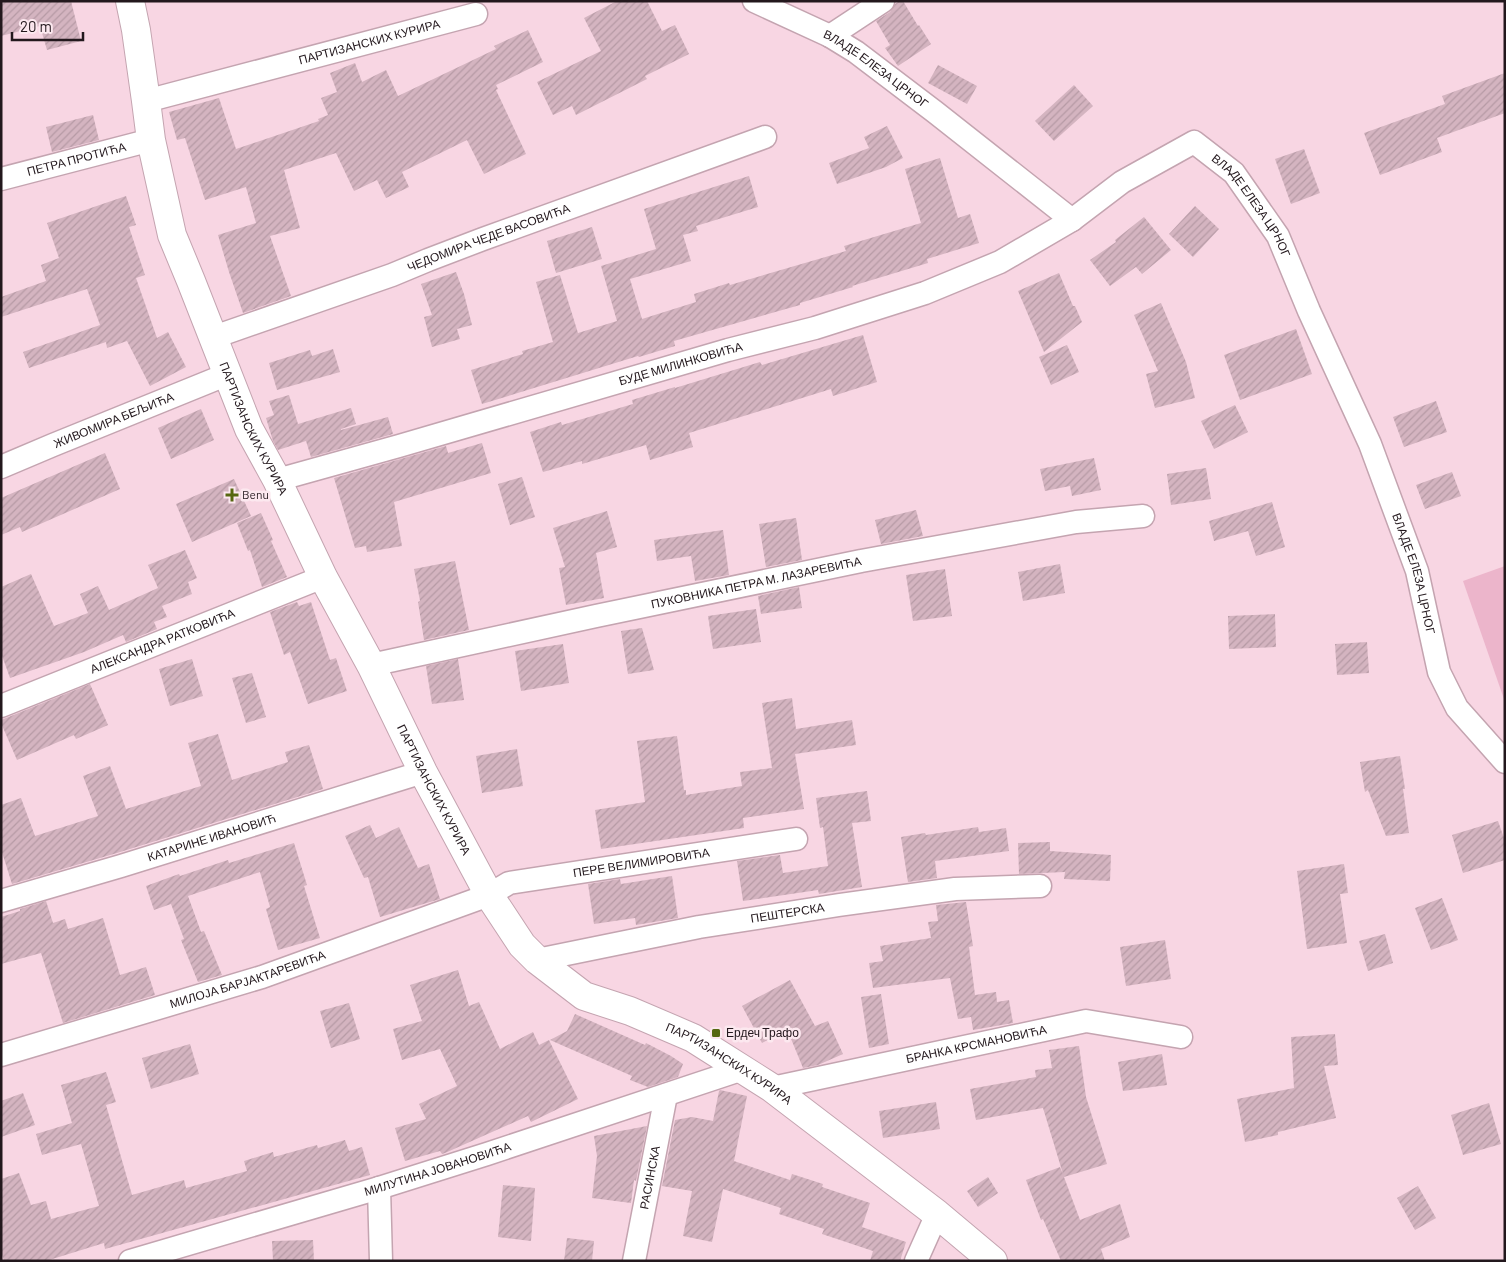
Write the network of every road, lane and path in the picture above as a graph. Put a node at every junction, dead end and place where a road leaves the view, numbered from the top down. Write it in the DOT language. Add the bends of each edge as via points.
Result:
graph roads {
  1 [pos="130,1"];
  2 [pos="754,1"];
  3 [pos="883,1"];
  4 [pos="476,14"];
  5 [pos="830,36"];
  6 [pos="146,101"];
  7 [pos="765,137"];
  8 [pos="150,140"];
  9 [pos="1,179"];
  10 [pos="1072,220"];
  11 [pos="214,338"];
  12 [pos="228,374"];
  13 [pos="1,467"];
  14 [pos="277,480"];
  15 [pos="1143,516"];
  16 [pos="323,576"];
  17 [pos="371,665"];
  18 [pos="1,706"];
  19 [pos="1503,758"];
  20 [pos="423,772"];
  21 [pos="796,838"];
  22 [pos="1040,886"];
  23 [pos="489,895"];
  24 [pos="1,901"];
  25 [pos="537,960"];
  26 [pos="1181,1037"];
  27 [pos="1,1055"];
  28 [pos="743,1069"];
  29 [pos="772,1088"];
  30 [pos="666,1095"];
  31 [pos="379,1188"];
  32 [pos="937,1214"];
  33 [pos="130,1261"];
  34 [pos="381,1261"];
  35 [pos="634,1261"];
  36 [pos="916,1261"];
  37 [pos="993,1261"];
  1 -- 6 [label="street, ПАРТИЗАНСКИХ КУРИРА"];
  2 -- 5 [label="street, ВЛАДЕ ЕЛЕЗА ЦРНОГ"];
  3 -- 5 [label="street"];
  4 -- 6 [label="street, ПАРТИЗАНСКИХ КУРИРА"];
  5 -- 10 [label="street, ВЛАДЕ ЕЛЕЗА ЦРНОГ" via="856,52"];
  6 -- 8 [label="street, ПАРТИЗАНСКИХ КУРИРА"];
  7 -- 11 [label="street, ЧЕДОМИРА ЧЕДЕ ВАСОВИЋА"];
  8 -- 9 [label="street, ПЕТРА ПРОТИЋА"];
  8 -- 11 [label="street, ПАРТИЗАНСКИХ КУРИРА" via="172,235"];
  10 -- 14 [label="street, БУДЕ МИЛИНКОВИЋА" via="1000,262 925,293 815,328"];
  10 -- 19 [label="street, ВЛАДЕ ЕЛЕЗА ЦРНОГ" via="1122,182 1194,142 1234,173 1278,236 1370,444 1417,571 1439,672 1457,708"];
  11 -- 12 [label="street, ПАРТИЗАНСКИХ КУРИРА"];
  12 -- 13 [label="street, ЖИВОМИРА БЕЉИЋА"];
  12 -- 14 [label="street, ПАРТИЗАНСКИХ КУРИРА" via="249,429"];
  14 -- 16 [label="street, ПАРТИЗАНСКИХ КУРИРА"];
  15 -- 17 [label="street, ПУКОВНИКА ПЕТРА М. ЛАЗАРЕВИЋА" via="1076,522 861,561"];
  16 -- 17 [label="street, ПАРТИЗАНСКИХ КУРИРА"];
  16 -- 18 [label="street, АЛЕКСАНДРА РАТКОВИЋА"];
  17 -- 20 [label="street, ПАРТИЗАНСКИХ КУРИРА"];
  20 -- 23 [label="street, ПАРТИЗАНСКИХ КУРИРА"];
  20 -- 24 [label="street, КАТАРИНЕ ИВАНОВИЋ"];
  21 -- 23 [label="street, ПЕРЕ ВЕЛИМИРОВИЋА" via="509,883"];
  22 -- 25 [label="street, ПЕШТЕРСКА" via="955,890 839,904 699,927"];
  23 -- 25 [label="street, ПАРТИЗАНСКИХ КУРИРА" via="522,945"];
  23 -- 27 [label="street, МИЛОЈА БАРЈАКТАРЕВИЋА" via="262,977"];
  25 -- 28 [label="street, ПАРТИЗАНСКИХ КУРИРА" via="584,996 630,1011 693,1038"];
  26 -- 29 [label="street, БРАНКА КРСМАНОВИЋА" via="1086,1021"];
  28 -- 29 [label="street, ПАРТИЗАНСКИХ КУРИРА"];
  28 -- 30 [label="street, МИЛУТИНА ЈОВАНОВИЋА"];
  29 -- 32 [label="street, ПАРТИЗАНСКИХ КУРИРА"];
  30 -- 31 [label="street, МИЛУТИНА ЈОВАНОВИЋА"];
  30 -- 35 [label="street, РАСИНСКА"];
  31 -- 33 [label="street, МИЛУТИНА ЈОВАНОВИЋА"];
  31 -- 34 [label="street"];
  32 -- 36 [label="street"];
  32 -- 37 [label="street, ПАРТИЗАНСКИХ КУРИРА"];
}
